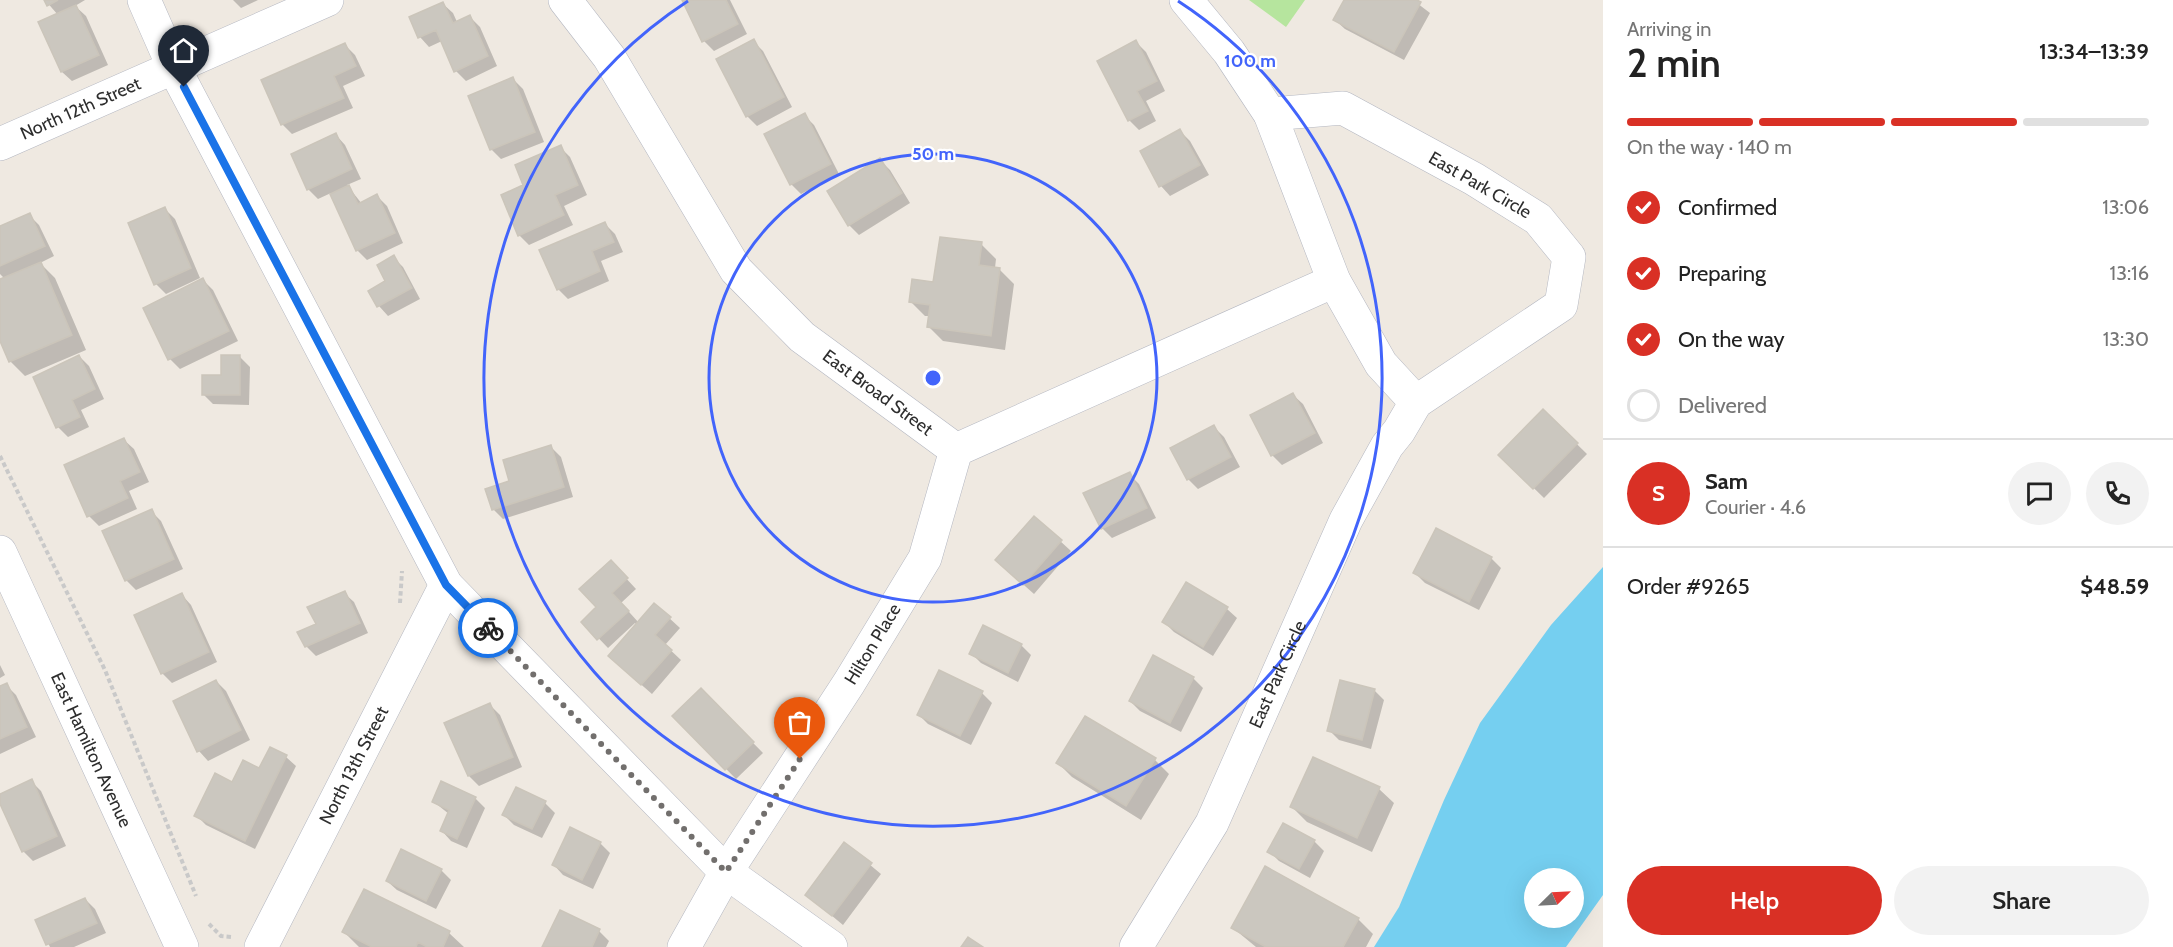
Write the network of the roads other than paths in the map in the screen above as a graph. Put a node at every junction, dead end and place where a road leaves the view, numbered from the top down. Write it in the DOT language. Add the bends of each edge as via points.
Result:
graph roads {
  1 [pos="144,0"];
  2 [pos="327,0"];
  3 [pos="565,0"];
  4 [pos="1186,0"];
  5 [pos="173,66"];
  6 [pos="1270,114"];
  7 [pos="0,144"];
  8 [pos="1334,281"];
  9 [pos="1416,402"];
  10 [pos="956,450"];
  11 [pos="0,552"];
  12 [pos="446,585"];
  13 [pos="726,872"];
  14 [pos="249,942"];
  15 [pos="182,947"];
  16 [pos="684,947"];
  17 [pos="831,947"];
  18 [pos="1136,947"];
  1 -- 5 [label="street"];
  2 -- 5 [label="street, North 12th Street"];
  3 -- 10 [label="street, East Broad Street" via="609,57 736,270 802,337"];
  4 -- 6 [label="street" via="1229,52"];
  5 -- 7 [label="street, North 12th Street"];
  5 -- 12 [label="street"];
  6 -- 8 [label="street"];
  6 -- 9 [label="street, East Park Circle" via="1343,108 1474,179 1538,219 1569,257 1561,305"];
  8 -- 9 [label="street" via="1381,364"];
  8 -- 10 [label="street"];
  9 -- 18 [label="street, East Park Circle" via="1346,520 1212,823"];
  10 -- 13 [label="street, Hilton Place" via="925,558"];
  11 -- 15 [label="street, East Hamilton Avenue"];
  12 -- 13 [label="street"];
  12 -- 14 [label="street, North 13th Street"];
  13 -- 16 [label="street, Hilton Place"];
  13 -- 17 [label="street"];
}
